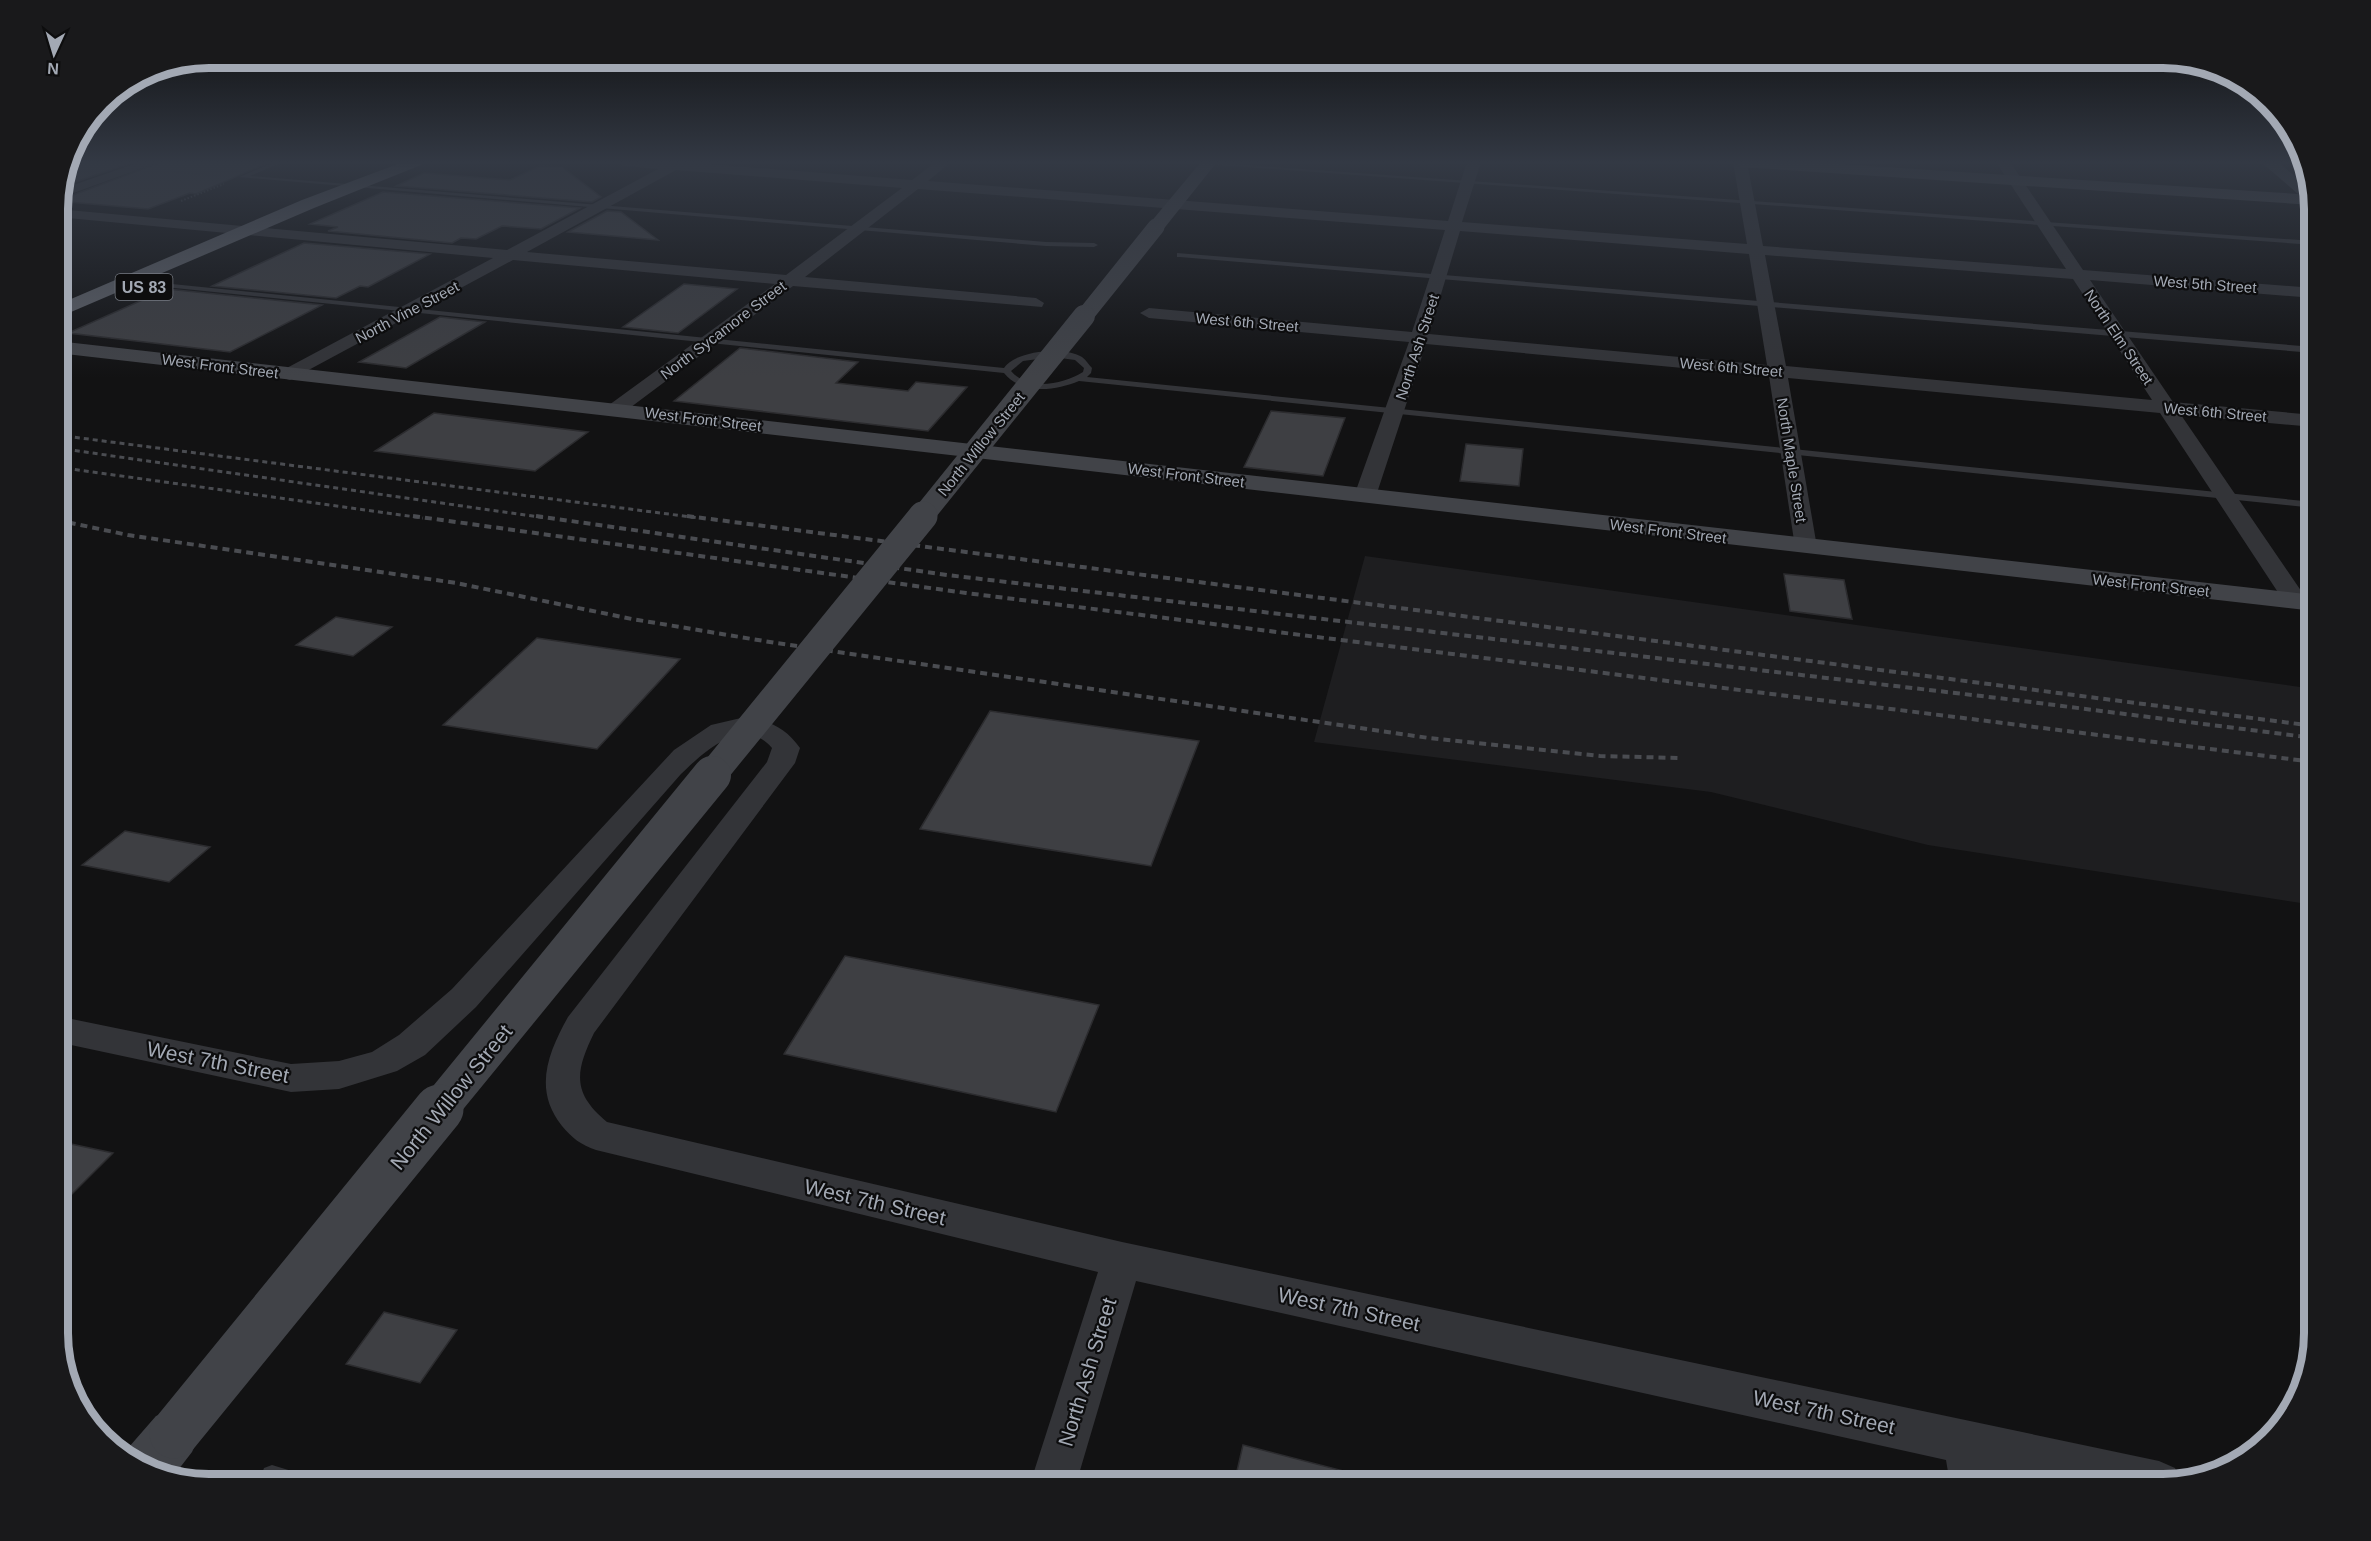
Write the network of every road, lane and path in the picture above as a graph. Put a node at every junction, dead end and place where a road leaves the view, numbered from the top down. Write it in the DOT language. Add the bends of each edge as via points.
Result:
graph roads {
  1 [pos="239,234"];
  2 [pos="264,234"];
  3 [pos="276,234"];
  4 [pos="552,234"];
  5 [pos="849,234"];
  6 [pos="927,234"];
  7 [pos="1150,234"];
  8 [pos="1453,234"];
  9 [pos="1558,234"];
  10 [pos="1752,234"];
  11 [pos="2050,234"];
  12 [pos="2185,234"];
  13 [pos="2304,242"];
  14 [pos="1094,245"];
  15 [pos="1755,249"];
  16 [pos="514,255"];
  17 [pos="1180,255"];
  18 [pos="2076,274"];
  19 [pos="1439,277"];
  20 [pos="791,280"];
  21 [pos="165,285"];
  22 [pos="2304,291"];
  23 [pos="1036,303"];
  24 [pos="1765,304"];
  25 [pos="68,307"];
  26 [pos="411,309"];
  27 [pos="1149,313"];
  28 [pos="68,320"];
  29 [pos="2119,334"];
  30 [pos="1419,338"];
  31 [pos="711,341"];
  32 [pos="68,348"];
  33 [pos="2304,349"];
  34 [pos="1778,371"];
  35 [pos="1007,372"];
  36 [pos="290,374"];
  37 [pos="1080,379"];
  38 [pos="1034,386"];
  39 [pos="2166,407"];
  40 [pos="616,409"];
  41 [pos="1396,411"];
  42 [pos="2304,420"];
  43 [pos="981,451"];
  44 [pos="1792,452"];
  45 [pos="1365,496"];
  46 [pos="2225,496"];
  47 [pos="2304,504"];
  48 [pos="1806,547"];
  49 [pos="2304,601"];
  50 [pos="2304,602"];
  51 [pos="68,1031"];
  52 [pos="1122,1260"];
  53 [pos="161,1450"];
  54 [pos="1969,1463"];
  55 [pos="1056,1474"];
  56 [pos="2069,1474"];
  1 -- 25 [label="highway, US 83"];
  2 -- 28 [label="highway, US 83"];
  3 -- 16 [label="street"];
  4 -- 16 [label="street, North Vine Street"];
  5 -- 20 [label="street, North Sycamore Street"];
  6 -- 14 [label="lane"];
  7 -- 53 [label="main road, North Willow Street, bridge"];
  8 -- 19 [label="street, North Ash Street"];
  9 -- 15 [label="street, West 5th Street"];
  10 -- 15 [label="street, North Maple Street"];
  11 -- 18 [label="street, North Elm Street"];
  12 -- 13 [label="lane"];
  15 -- 18 [label="street, West 5th Street"];
  15 -- 24 [label="street, North Maple Street"];
  16 -- 20 [label="street"];
  16 -- 26 [label="street, North Vine Street"];
  17 -- 19 [label="lane"];
  18 -- 22 [label="street, West 5th Street"];
  18 -- 29 [label="street, North Elm Street"];
  19 -- 24 [label="lane"];
  19 -- 30 [label="street, North Ash Street"];
  20 -- 23 [label="street"];
  20 -- 31 [label="street, North Sycamore Street"];
  21 -- 26 [label="lane"];
  24 -- 29 [label="lane"];
  24 -- 34 [label="street, North Maple Street"];
  26 -- 31 [label="lane"];
  26 -- 36 [label="street, North Vine Street"];
  27 -- 30 [label="street, West 6th Street"];
  29 -- 33 [label="lane"];
  29 -- 39 [label="street, North Elm Street"];
  30 -- 34 [label="street, West 6th Street"];
  30 -- 41 [label="street, North Ash Street"];
  31 -- 35 [label="lane"];
  31 -- 40 [label="street, North Sycamore Street"];
  32 -- 36 [label="main road, West Front Street"];
  34 -- 39 [label="street, West 6th Street"];
  34 -- 44 [label="street, North Maple Street"];
  35 -- 37 [label="lane" via="1014,362 1026,357 1060,355 1084,362 1087,373"];
  35 -- 38 [label="lane"];
  36 -- 40 [label="main road, West Front Street"];
  37 -- 38 [label="lane"];
  37 -- 41 [label="lane"];
  38 -- 43 [label="street, North Willow Street"];
  39 -- 42 [label="street, West 6th Street"];
  39 -- 46 [label="street, North Elm Street"];
  40 -- 43 [label="main road, West Front Street"];
  41 -- 44 [label="lane"];
  41 -- 45 [label="street, North Ash Street"];
  43 -- 45 [label="main road, West Front Street"];
  44 -- 46 [label="lane"];
  44 -- 48 [label="street, North Maple Street"];
  45 -- 48 [label="main road, West Front Street"];
  46 -- 47 [label="lane"];
  46 -- 49 [label="street, North Elm Street"];
  48 -- 50 [label="main road, West Front Street"];
  51 -- 52 [label="street, West 7th Street" via="291,1078 351,1074 379,1064 410,1047 443,1020 688,752 712,735 735,727 760,726 778,735 786,747 781,763 580,1026 566,1053 561,1074 569,1110 596,1135"];
  52 -- 54 [label="street, West 7th Street"];
  52 -- 55 [label="street, North Ash Street"];
  54 -- 56 [label="street, West 7th Street"];
}
